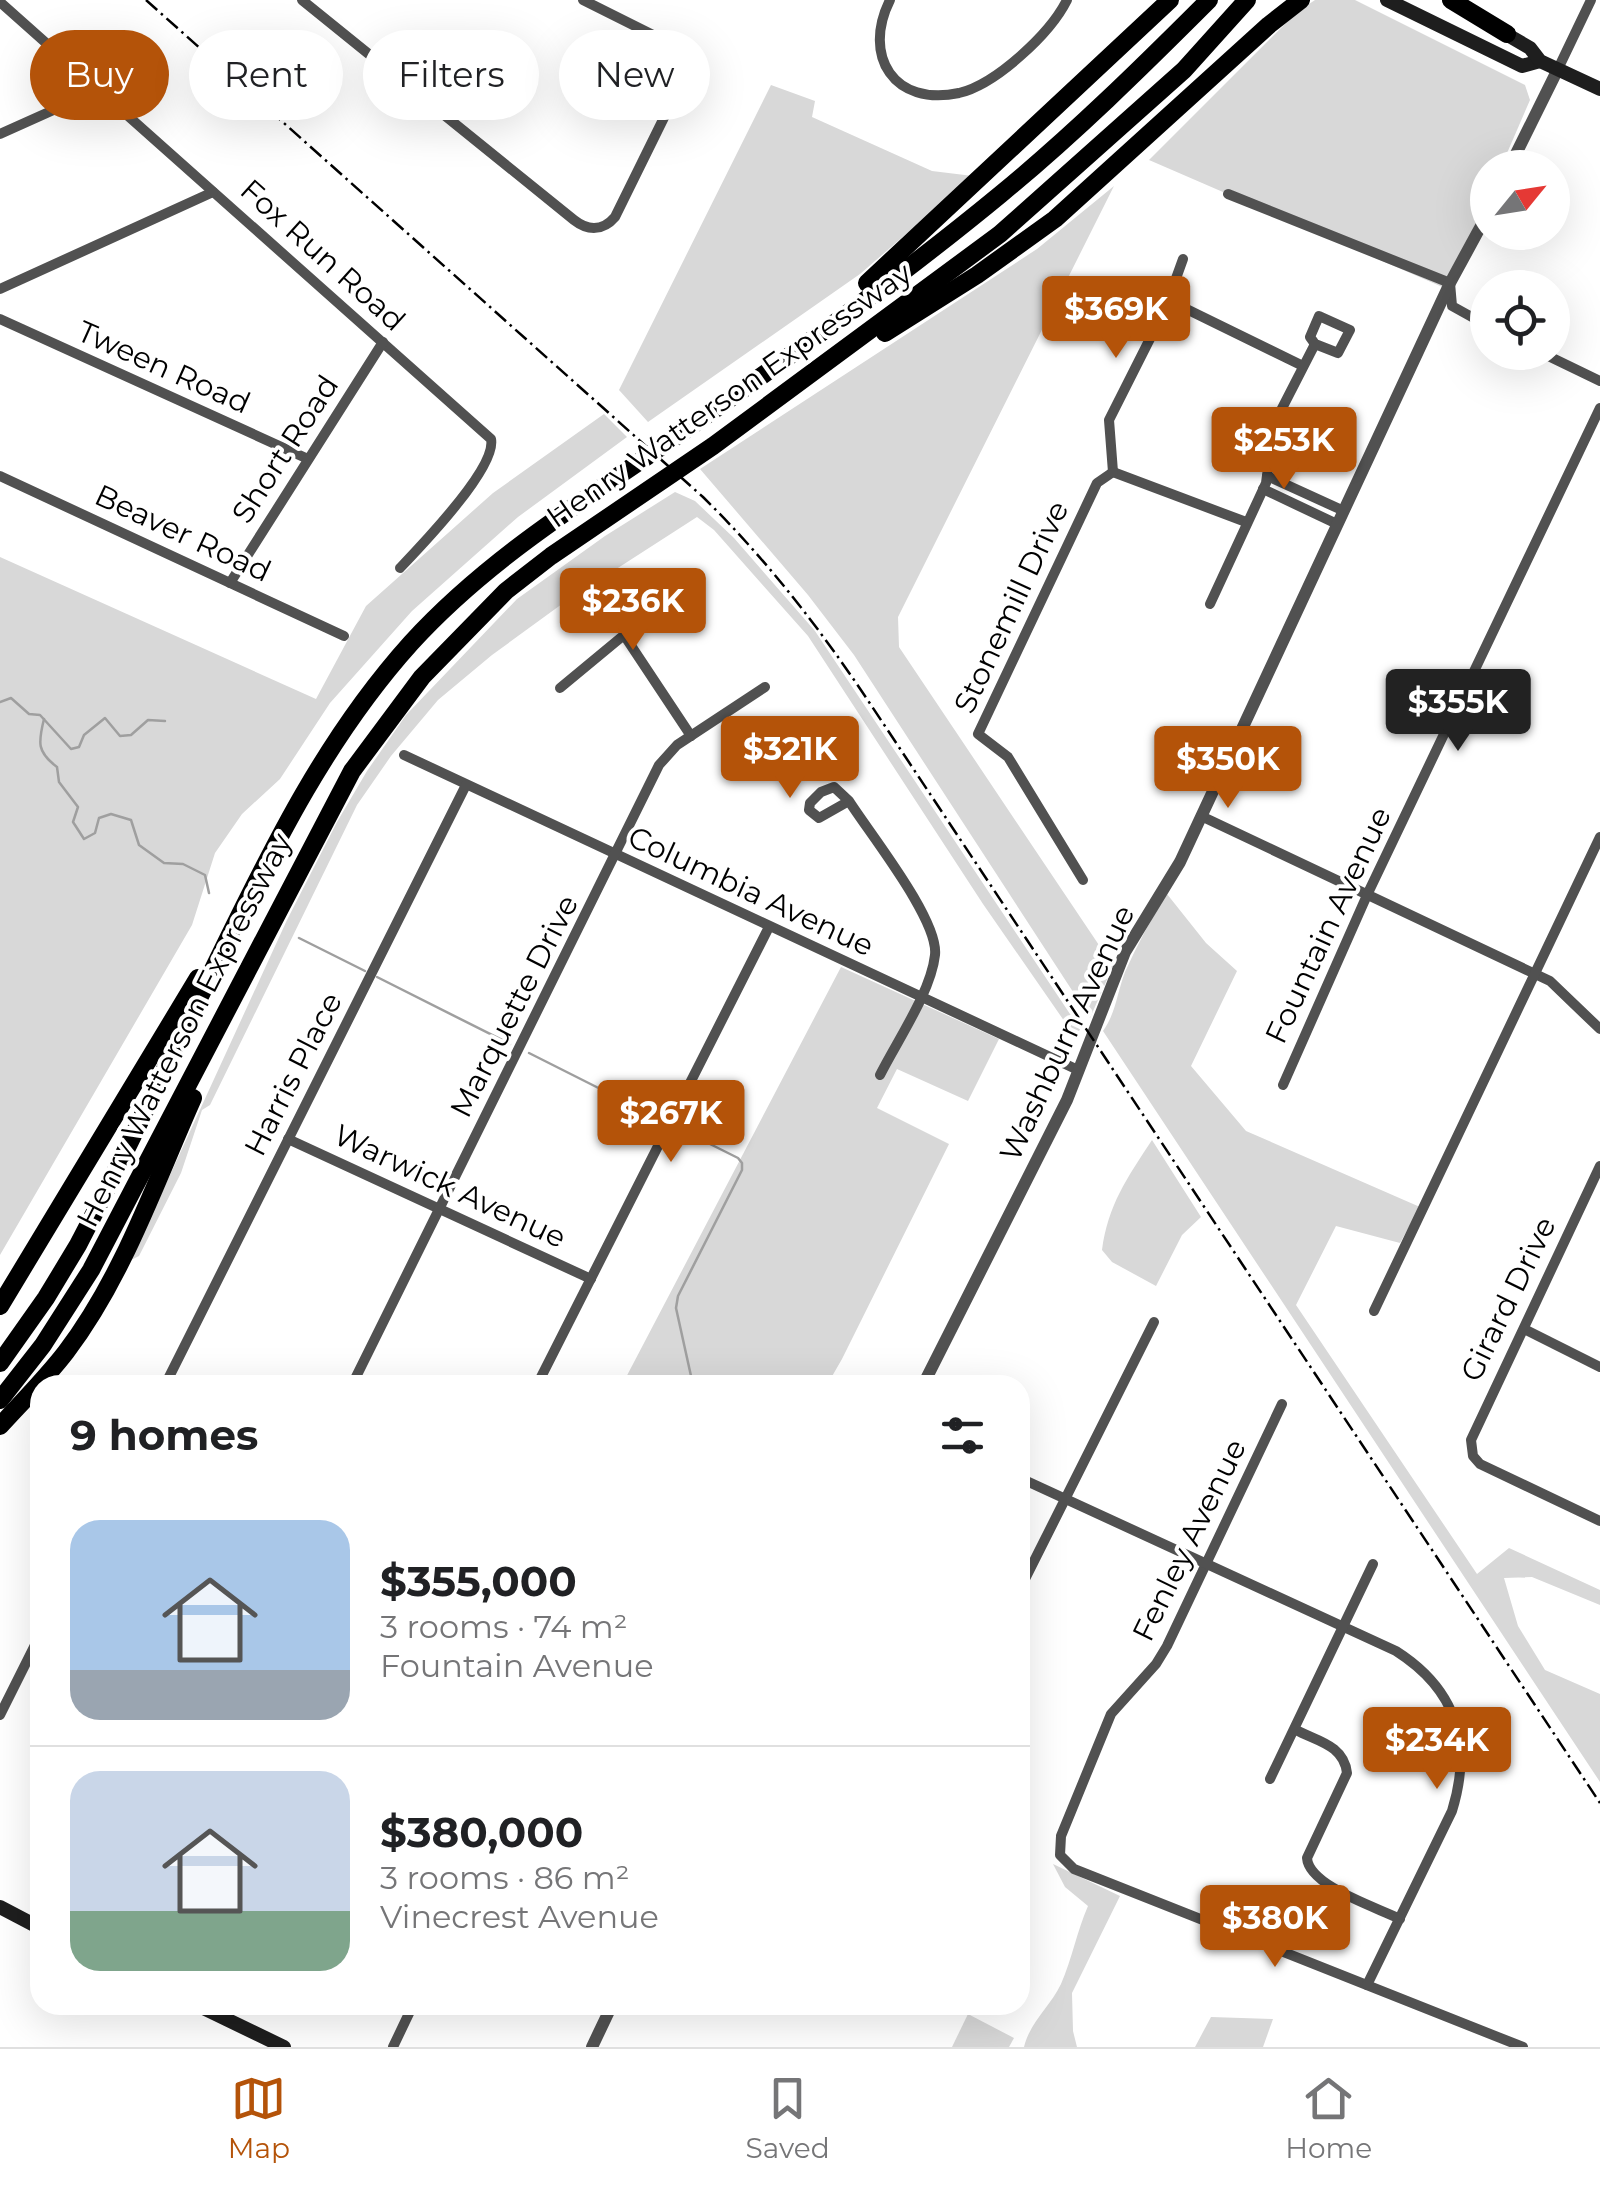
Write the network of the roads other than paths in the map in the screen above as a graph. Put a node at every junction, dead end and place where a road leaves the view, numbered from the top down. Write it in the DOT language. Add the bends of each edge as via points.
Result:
graph roads {
  1 [pos="302,0"];
  2 [pos="583,0"];
  3 [pos="890,0"];
  4 [pos="1067,0"];
  5 [pos="1170,0"];
  6 [pos="1209,0"];
  7 [pos="1282,0"];
  8 [pos="1301,0"];
  9 [pos="1386,0"];
  10 [pos="1435,0"];
  11 [pos="1451,0"];
  12 [pos="1591,0"];
  13 [pos="0,2"];
  14 [pos="1246,2"];
  15 [pos="1269,25"];
  16 [pos="31,30"];
  17 [pos="1508,34"];
  18 [pos="1540,61"];
  19 [pos="1557,71"];
  20 [pos="1600,89"];
  21 [pos="31,120"];
  22 [pos="132,120"];
  23 [pos="0,134"];
  24 [pos="1518,150"];
  25 [pos="213,192"];
  26 [pos="1228,194"];
  27 [pos="1470,247"];
  28 [pos="1182,259"];
  29 [pos="1450,284"];
  30 [pos="0,288"];
  31 [pos="1168,300"];
  32 [pos="1470,316"];
  33 [pos="0,319"];
  34 [pos="383,342"];
  35 [pos="1315,344"];
  36 [pos="1302,366"];
  37 [pos="1570,366"];
  38 [pos="755,379"];
  39 [pos="1600,381"];
  40 [pos="774,402"];
  41 [pos="1600,408"];
  42 [pos="308,460"];
  43 [pos="1114,472"];
  44 [pos="0,476"];
  45 [pos="1267,476"];
  46 [pos="1263,489"];
  47 [pos="1340,517"];
  48 [pos="1246,522"];
  49 [pos="400,568"];
  50 [pos="230,582"];
  51 [pos="686,592"];
  52 [pos="1210,604"];
  53 [pos="624,634"];
  54 [pos="344,636"];
  55 [pos="764,687"];
  56 [pos="560,688"];
  57 [pos="691,736"];
  58 [pos="404,756"];
  59 [pos="466,785"];
  60 [pos="849,801"];
  61 [pos="1202,816"];
  62 [pos="1600,838"];
  63 [pos="617,856"];
  64 [pos="1083,880"];
  65 [pos="251,892"];
  66 [pos="1368,893"];
  67 [pos="272,924"];
  68 [pos="769,927"];
  69 [pos="1536,974"];
  70 [pos="920,997"];
  71 [pos="1600,1029"];
  72 [pos="1078,1070"];
  73 [pos="880,1074"];
  74 [pos="1283,1084"];
  75 [pos="288,1139"];
  76 [pos="1598,1174"];
  77 [pos="441,1209"];
  78 [pos="590,1279"];
  79 [pos="0,1306"];
  80 [pos="1374,1311"];
  81 [pos="1154,1322"];
  82 [pos="1524,1330"];
  83 [pos="0,1363"];
  84 [pos="1600,1367"];
  85 [pos="46,1375"];
  86 [pos="170,1375"];
  87 [pos="357,1375"];
  88 [pos="542,1375"];
  89 [pos="928,1375"];
  90 [pos="30,1393"];
  91 [pos="0,1400"];
  92 [pos="1282,1404"];
  93 [pos="0,1426"];
  94 [pos="1030,1483"];
  95 [pos="1065,1500"];
  96 [pos="1600,1521"];
  97 [pos="1373,1564"];
  98 [pos="1206,1565"];
  99 [pos="1030,1569"];
  100 [pos="1342,1626"];
  101 [pos="30,1656"];
  102 [pos="0,1716"];
  103 [pos="1296,1730"];
  104 [pos="1270,1780"];
  105 [pos="0,1907"];
  106 [pos="1400,1918"];
  107 [pos="30,1923"];
  108 [pos="1368,1985"];
  109 [pos="230,2015"];
  110 [pos="408,2015"];
  111 [pos="607,2015"];
  112 [pos="284,2047"];
  113 [pos="393,2047"];
  114 [pos="592,2047"];
  115 [pos="1523,2047"];
  1 -- 2 [label="street" via="574,220 596,228 615,217 685,68 672,45"];
  3 -- 4 [label="street" via="878,40 887,71 914,91 941,95 978,87 1005,70"];
  5 -- 38 [label="highway" via="931,226"];
  6 -- 38 [label="highway, Henry Watterson Expressway" via="1001,194"];
  7 -- 15 [label="highway"];
  8 -- 15 [label="highway"];
  9 -- 18 [label="main road" via="1522,66"];
  10 -- 17 [label="main road"];
  11 -- 17 [label="highway"];
  12 -- 19 [label="street"];
  13 -- 16 [label="street, Fox Run Road"];
  14 -- 40 [label="highway, Henry Watterson Expressway" via="1184,70 1000,234"];
  15 -- 40 [label="highway" via="1054,219 977,276"];
  17 -- 18 [label="main road"];
  18 -- 19 [label="main road"];
  19 -- 20 [label="main road"];
  19 -- 24 [label="street"];
  21 -- 23 [label="street"];
  22 -- 25 [label="street, Fox Run Road"];
  25 -- 30 [label="street"];
  25 -- 34 [label="street, Fox Run Road"];
  26 -- 29 [label="street"];
  27 -- 29 [label="street, Washburn Avenue"];
  28 -- 31 [label="street"];
  29 -- 32 [label="street" via="1452,306"];
  29 -- 47 [label="street, Washburn Avenue"];
  31 -- 36 [label="street"];
  31 -- 43 [label="street" via="1110,420"];
  33 -- 42 [label="street, Tween Road"];
  34 -- 42 [label="street, Short Road"];
  34 -- 49 [label="street, Fox Run Road" via="493,444 453,510"];
  35 -- 36 [label="street"];
  36 -- 45 [label="street" via="1274,424"];
  37 -- 39 [label="street"];
  38 -- 65 [label="highway, Henry Watterson Expressway" via="504,557 440,612 364,700 319,766"];
  40 -- 67 [label="highway, Henry Watterson Expressway" via="506,591 422,677 352,772"];
  41 -- 66 [label="street, Fountain Avenue"];
  42 -- 50 [label="street, Short Road"];
  43 -- 48 [label="street"];
  43 -- 64 [label="street, Stonemill Drive" via="1097,483 978,734 1008,757"];
  44 -- 50 [label="street, Beaver Road"];
  45 -- 46 [label="street"];
  45 -- 47 [label="street"];
  46 -- 47 [label="street"];
  46 -- 48 [label="street"];
  47 -- 61 [label="street, Washburn Avenue"];
  48 -- 52 [label="street"];
  50 -- 54 [label="street, Beaver Road"];
  51 -- 53 [label="street"];
  53 -- 56 [label="street"];
  53 -- 57 [label="street"];
  55 -- 57 [label="street, Marquette Drive"];
  57 -- 63 [label="street, Marquette Drive" via="659,766"];
  58 -- 59 [label="street, Columbia Avenue"];
  59 -- 63 [label="street, Columbia Avenue"];
  59 -- 75 [label="street, Harris Place"];
  60 -- 70 [label="street" via="934,936 934,960"];
  61 -- 66 [label="street"];
  61 -- 72 [label="street, Washburn Avenue" via="1129,945"];
  62 -- 69 [label="street"];
  63 -- 68 [label="street, Columbia Avenue"];
  63 -- 77 [label="street, Marquette Drive"];
  65 -- 79 [label="highway"];
  65 -- 83 [label="highway, Henry Watterson Expressway" via="86,1229"];
  66 -- 69 [label="street"];
  66 -- 74 [label="street, Fountain Avenue"];
  67 -- 85 [label="highway" via="117,1267"];
  67 -- 91 [label="highway, Henry Watterson Expressway" via="91,1270"];
  68 -- 70 [label="street, Columbia Avenue"];
  68 -- 78 [label="street"];
  69 -- 71 [label="street"];
  69 -- 80 [label="street"];
  70 -- 72 [label="street, Columbia Avenue"];
  70 -- 73 [label="street"];
  72 -- 89 [label="street, Washburn Avenue"];
  75 -- 77 [label="street, Warwick Avenue"];
  75 -- 86 [label="street, Harris Place"];
  76 -- 82 [label="street, Girard Drive"];
  77 -- 78 [label="street, Warwick Avenue"];
  77 -- 87 [label="street, Marquette Drive"];
  78 -- 88 [label="street"];
  81 -- 95 [label="street"];
  82 -- 84 [label="street"];
  82 -- 96 [label="street, Girard Drive" via="1473,1431 1473,1456"];
  90 -- 93 [label="highway"];
  92 -- 98 [label="street, Fenley Avenue"];
  94 -- 95 [label="street"];
  95 -- 98 [label="street"];
  95 -- 99 [label="street"];
  97 -- 100 [label="street"];
  98 -- 100 [label="street"];
  98 -- 108 [label="street, Fenley Avenue" via="1162,1656 1111,1714 1061,1836 1060,1854 1074,1869"];
  100 -- 103 [label="street"];
  100 -- 106 [label="street" via="1415,1663 1449,1704 1459,1733 1463,1766 1452,1811"];
  101 -- 102 [label="street"];
  103 -- 104 [label="street"];
  103 -- 106 [label="street" via="1335,1748 1347,1766 1309,1869"];
  105 -- 107 [label="main road"];
  106 -- 108 [label="street"];
  108 -- 115 [label="street"];
  109 -- 112 [label="main road"];
  110 -- 113 [label="street"];
  111 -- 114 [label="street"];
}
